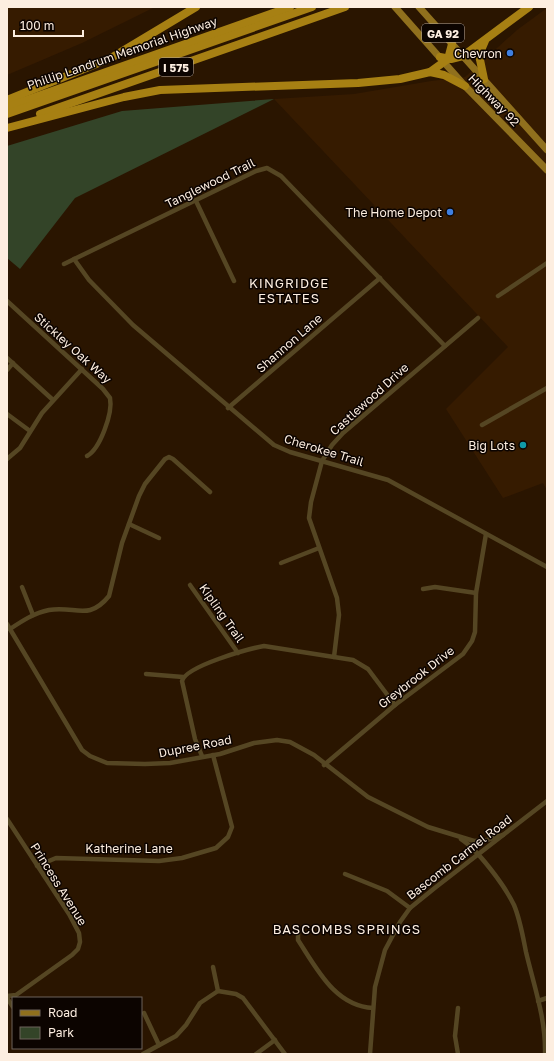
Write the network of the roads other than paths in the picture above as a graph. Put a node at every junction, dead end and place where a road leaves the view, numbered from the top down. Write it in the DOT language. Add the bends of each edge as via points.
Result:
graph roads {
  1 [pos="196,7"];
  2 [pos="290,7"];
  3 [pos="312,7"];
  4 [pos="345,7"];
  5 [pos="395,7"];
  6 [pos="529,7"];
  7 [pos="421,9"];
  8 [pos="486,39"];
  9 [pos="452,44"];
  10 [pos="463,56"];
  11 [pos="444,60"];
  12 [pos="430,72"];
  13 [pos="484,78"];
  14 [pos="465,86"];
  15 [pos="7,100"];
  16 [pos="7,107"];
  17 [pos="7,114"];
  18 [pos="7,127"];
  19 [pos="537,138"];
  20 [pos="547,141"];
  21 [pos="547,150"];
  22 [pos="547,170"];
  23 [pos="196,202"];
  24 [pos="74,259"];
  25 [pos="547,263"];
  26 [pos="64,264"];
  27 [pos="380,278"];
  28 [pos="234,281"];
  29 [pos="498,296"];
  30 [pos="7,302"];
  31 [pos="478,318"];
  32 [pos="445,346"];
  33 [pos="7,358"];
  34 [pos="13,363"];
  35 [pos="82,369"];
  36 [pos="7,370"];
  37 [pos="547,388"];
  38 [pos="54,400"];
  39 [pos="228,408"];
  40 [pos="7,414"];
  41 [pos="482,425"];
  42 [pos="30,431"];
  43 [pos="87,456"];
  44 [pos="7,460"];
  45 [pos="322,461"];
  46 [pos="210,492"];
  47 [pos="129,524"];
  48 [pos="486,534"];
  49 [pos="159,538"];
  50 [pos="319,548"];
  51 [pos="281,563"];
  52 [pos="547,567"];
  53 [pos="190,586"];
  54 [pos="22,587"];
  55 [pos="423,589"];
  56 [pos="476,593"];
  57 [pos="33,615"];
  58 [pos="7,624"];
  59 [pos="10,629"];
  60 [pos="238,653"];
  61 [pos="334,657"];
  62 [pos="146,674"];
  63 [pos="183,677"];
  64 [pos="395,705"];
  65 [pos="213,755"];
  66 [pos="202,756"];
  67 [pos="324,764"];
  68 [pos="547,801"];
  69 [pos="7,819"];
  70 [pos="503,835"];
  71 [pos="458,837"];
  72 [pos="474,841"];
  73 [pos="480,852"];
  74 [pos="37,866"];
  75 [pos="345,874"];
  76 [pos="410,908"];
  77 [pos="298,933"];
  78 [pos="213,967"];
  79 [pos="218,991"];
  80 [pos="7,997"];
  81 [pos="547,998"];
  82 [pos="538,1001"];
  83 [pos="373,1008"];
  84 [pos="458,1008"];
  85 [pos="144,1013"];
  86 [pos="275,1040"];
  87 [pos="159,1045"];
  88 [pos="143,1054"];
  89 [pos="256,1054"];
  90 [pos="285,1054"];
  91 [pos="370,1054"];
  92 [pos="458,1054"];
  93 [pos="544,1054"];
  1 -- 15 [label="highway" via="111,58"];
  2 -- 16 [label="highway, Phillip Landrum Memorial Highway / I 575"];
  3 -- 17 [label="highway"];
  4 -- 18 [label="highway, I 575"];
  5 -- 11 [label="main road, Highway 92 / GA 92"];
  6 -- 8 [label="highway"];
  7 -- 9 [label="main road, Highway 92 / GA 92"];
  8 -- 10 [label="highway"];
  8 -- 13 [label="highway" via="479,55"];
  9 -- 10 [label="main road, Highway 92 / GA 92"];
  9 -- 11 [label="highway"];
  10 -- 11 [label="highway"];
  10 -- 13 [label="main road, Highway 92 / GA 92"];
  11 -- 12 [label="highway"];
  11 -- 14 [label="main road, Highway 92 / GA 92"];
  12 -- 14 [label="highway" via="444,75"];
  12 -- 18 [label="highway" via="400,79 369,82 154,90"];
  13 -- 19 [label="main road, Highway 92 / GA 92"];
  14 -- 22 [label="main road, Highway 92 / GA 92"];
  19 -- 20 [label="main road"];
  19 -- 21 [label="main road, Highway 92 / GA 92"];
  23 -- 24 [label="street, Tanglewood Trail"];
  23 -- 27 [label="street, Tanglewood Trail" via="261,168 272,169"];
  23 -- 28 [label="street"];
  24 -- 26 [label="street, Tanglewood Trail"];
  24 -- 39 [label="street, Cherokee Trail" via="89,280 122,315"];
  25 -- 29 [label="street"];
  27 -- 32 [label="street, Tanglewood Trail"];
  27 -- 39 [label="street, Shannon Lane"];
  30 -- 35 [label="street, Stickley Oak Way"];
  31 -- 32 [label="street, Castlewood Drive"];
  32 -- 45 [label="street, Castlewood Drive" via="343,433"];
  33 -- 34 [label="street"];
  34 -- 36 [label="street"];
  34 -- 38 [label="street"];
  35 -- 38 [label="street"];
  35 -- 43 [label="street, Stickley Oak Way" via="108,393 111,404 96,448"];
  37 -- 41 [label="street"];
  38 -- 42 [label="street" via="38,417"];
  39 -- 45 [label="street, Cherokee Trail" via="274,445"];
  40 -- 42 [label="street"];
  42 -- 44 [label="street" via="20,448"];
  45 -- 48 [label="street, Cherokee Trail" via="388,480"];
  45 -- 50 [label="street, Castlewood Drive" via="309,518"];
  46 -- 47 [label="street" via="169,457 145,484"];
  47 -- 49 [label="street"];
  47 -- 57 [label="street" via="118,557 112,587 104,602 86,612 55,610"];
  48 -- 52 [label="street, Cherokee Trail"];
  48 -- 56 [label="street, Greybrook Drive"];
  50 -- 51 [label="street"];
  50 -- 61 [label="street, Castlewood Drive" via="339,606"];
  53 -- 60 [label="street, Kipling Trail"];
  54 -- 57 [label="street"];
  55 -- 56 [label="street" via="441,588"];
  56 -- 64 [label="street, Greybrook Drive" via="475,632 472,642 463,654"];
  57 -- 59 [label="street"];
  58 -- 59 [label="street, Dupree Road"];
  59 -- 66 [label="street, Dupree Road" via="82,750 90,756 107,763 145,764 170,763"];
  60 -- 61 [label="street" via="264,646"];
  60 -- 63 [label="street" via="204,665"];
  61 -- 64 [label="street" via="353,660 362,665"];
  62 -- 63 [label="street"];
  63 -- 66 [label="street" via="195,739"];
  64 -- 67 [label="street, Greybrook Drive"];
  65 -- 66 [label="street, Dupree Road"];
  65 -- 67 [label="street, Dupree Road" via="254,743 277,740 299,745"];
  65 -- 74 [label="street, Katherine Lane" via="232,826 228,837 216,848 182,858 159,861 56,858"];
  67 -- 71 [label="street, Dupree Road" via="368,797 428,827"];
  68 -- 70 [label="street, Bascomb Carmel Road"];
  69 -- 74 [label="street, Princess Avenue"];
  70 -- 72 [label="street, Dupree Road"];
  70 -- 73 [label="street, Bascomb Carmel Road"];
  71 -- 72 [label="street, Dupree Road"];
  71 -- 73 [label="street, Dupree Road"];
  72 -- 73 [label="street" via="479,845"];
  73 -- 76 [label="street, Bascomb Carmel Road"];
  73 -- 82 [label="street" via="515,907"];
  74 -- 80 [label="street, Princess Avenue" via="69,914 79,933 80,942 72,955 16,995"];
  75 -- 76 [label="street" via="386,891"];
  76 -- 83 [label="street, Bascomb Carmel Road" via="385,950 375,987"];
  77 -- 83 [label="street" via="298,940 336,992 353,1004"];
  78 -- 79 [label="street"];
  79 -- 86 [label="street" via="243,998"];
  79 -- 87 [label="street" via="200,1003 176,1036"];
  81 -- 82 [label="street"];
  82 -- 93 [label="street" via="542,1016"];
  83 -- 91 [label="street, Bascomb Carmel Road"];
  84 -- 92 [label="street" via="455,1036"];
  85 -- 87 [label="street"];
  86 -- 89 [label="street"];
  86 -- 90 [label="street"];
  87 -- 88 [label="street"];
}
